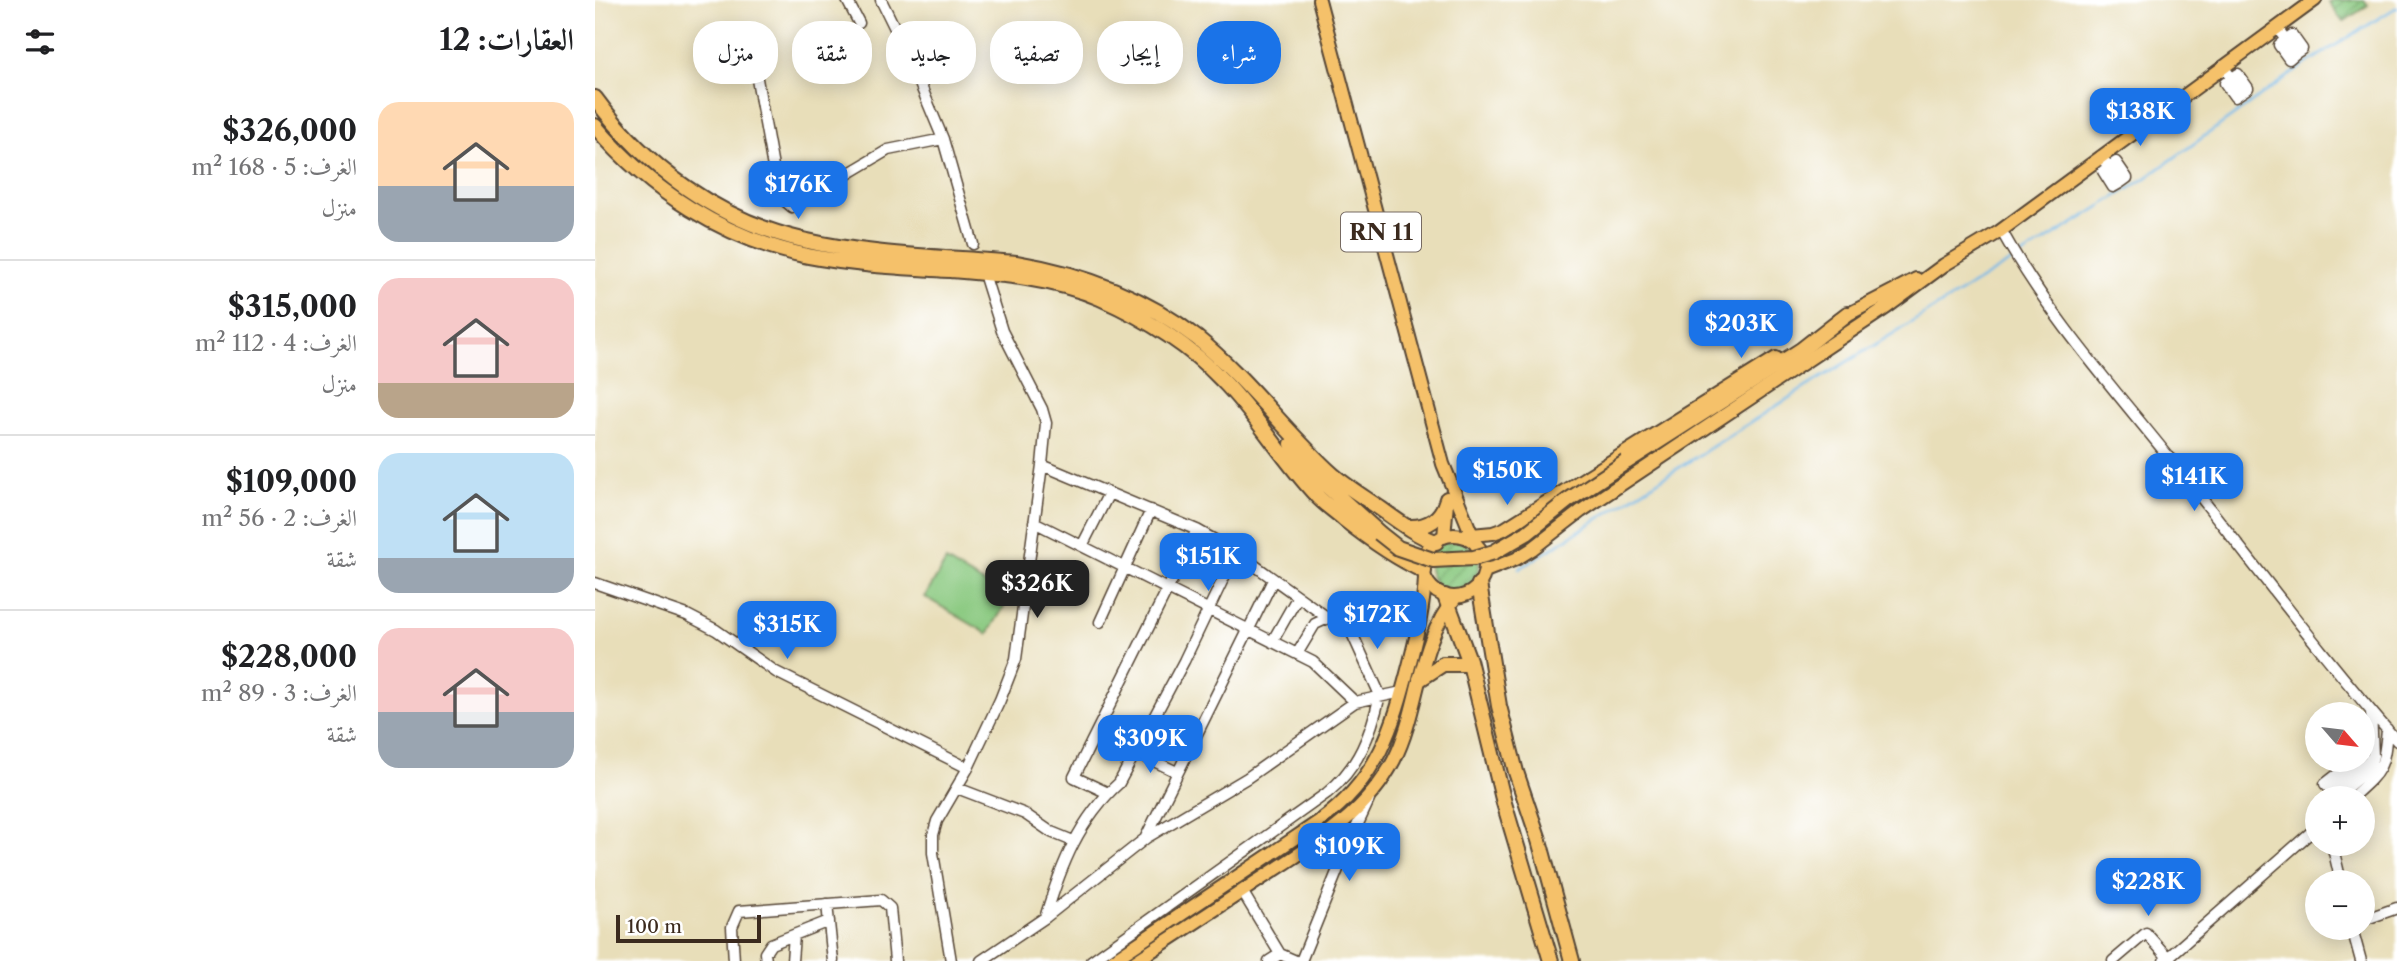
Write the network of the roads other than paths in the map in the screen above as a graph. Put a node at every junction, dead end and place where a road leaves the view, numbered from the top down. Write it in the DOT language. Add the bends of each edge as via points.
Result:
graph roads {
  1 [pos="847,0"];
  2 [pos="881,0"];
  3 [pos="1319,0"];
  4 [pos="2315,0"];
  5 [pos="858,21"];
  6 [pos="2277,28"];
  7 [pos="2296,53"];
  8 [pos="2223,66"];
  9 [pos="758,84"];
  10 [pos="2242,93"];
  11 [pos="595,98"];
  12 [pos="595,126"];
  13 [pos="943,139"];
  14 [pos="2101,156"];
  15 [pos="2120,183"];
  16 [pos="2001,230"];
  17 [pos="973,244"];
  18 [pos="1944,265"];
  19 [pos="986,280"];
  20 [pos="1847,314"];
  21 [pos="1804,361"];
  22 [pos="1720,403"];
  23 [pos="1277,419"];
  24 [pos="1267,435"];
  25 [pos="1443,464"];
  26 [pos="1042,465"];
  27 [pos="1318,478"];
  28 [pos="1109,492"];
  29 [pos="1447,499"];
  30 [pos="1151,510"];
  31 [pos="1034,522"];
  32 [pos="1408,527"];
  33 [pos="1196,530"];
  34 [pos="1470,539"];
  35 [pos="1440,540"];
  36 [pos="1082,546"];
  37 [pos="1236,552"];
  38 [pos="1124,568"];
  39 [pos="1424,574"];
  40 [pos="1482,578"];
  41 [pos="1273,580"];
  42 [pos="595,583"];
  43 [pos="1166,589"];
  44 [pos="1297,598"];
  45 [pos="1450,599"];
  46 [pos="1209,610"];
  47 [pos="1421,614"];
  48 [pos="1328,618"];
  49 [pos="1346,620"];
  50 [pos="1100,622"];
  51 [pos="1249,631"];
  52 [pos="1272,642"];
  53 [pos="1297,654"];
  54 [pos="1470,664"];
  55 [pos="1420,679"];
  56 [pos="1402,692"];
  57 [pos="1380,695"];
  58 [pos="1355,702"];
  59 [pos="2364,702"];
  60 [pos="2375,716"];
  61 [pos="2387,729"];
  62 [pos="2397,741"];
  63 [pos="1135,752"];
  64 [pos="968,768"];
  65 [pos="1177,772"];
  66 [pos="2365,786"];
  67 [pos="957,788"];
  68 [pos="1108,793"];
  69 [pos="1372,794"];
  70 [pos="1328,835"];
  71 [pos="1146,838"];
  72 [pos="2305,838"];
  73 [pos="1073,841"];
  74 [pos="1345,852"];
  75 [pos="1242,891"];
  76 [pos="827,904"];
  77 [pos="2397,908"];
  78 [pos="2375,916"];
  79 [pos="1046,917"];
  80 [pos="829,921"];
  81 [pos="794,934"];
  82 [pos="2355,940"];
  83 [pos="1280,954"];
  84 [pos="1145,957"];
  85 [pos="2168,959"];
  86 [pos="734,961"];
  87 [pos="766,961"];
  88 [pos="792,961"];
  89 [pos="833,961"];
  90 [pos="895,961"];
  91 [pos="951,961"];
  92 [pos="981,961"];
  93 [pos="1091,961"];
  94 [pos="1112,961"];
  95 [pos="1136,961"];
  96 [pos="1269,961"];
  97 [pos="1296,961"];
  98 [pos="1301,961"];
  99 [pos="1551,961"];
  100 [pos="1572,961"];
  101 [pos="2113,961"];
  102 [pos="2361,961"];
  1 -- 5 [label="street"];
  2 -- 13 [label="street"];
  3 -- 25 [label="main road, RN 11"];
  4 -- 6 [label="main road"];
  6 -- 7 [label="street" via="2286,40 2292,35 2302,49"];
  6 -- 8 [label="main road"];
  8 -- 10 [label="street" via="2232,78 2238,74 2248,88"];
  8 -- 14 [label="main road"];
  9 -- 13 [label="street" via="778,195 792,207 888,150"];
  11 -- 23 [label="highway" via="624,135 681,185 769,230 834,246 1044,268 1125,295 1198,339"];
  12 -- 24 [label="highway" via="616,150 677,201 708,220 772,247 849,262 985,273 1065,286 1098,297 1167,333 1192,352 1223,380"];
  13 -- 17 [label="street"];
  14 -- 15 [label="street" via="2109,167 2116,162 2127,178"];
  14 -- 16 [label="main road"];
  16 -- 18 [label="main road"];
  16 -- 59 [label="street" via="2076,343"];
  18 -- 20 [label="main road"];
  18 -- 21 [label="main road"];
  19 -- 26 [label="street" via="1002,331 1042,409 1046,423"];
  20 -- 22 [label="highway"];
  20 -- 34 [label="main road" via="1504,529"];
  21 -- 22 [label="highway"];
  21 -- 40 [label="main road" via="1532,549"];
  22 -- 27 [label="highway, bridge" via="1567,500 1527,533 1474,558 1433,561 1398,548"];
  23 -- 27 [label="highway"];
  23 -- 32 [label="highway" via="1334,475"];
  24 -- 27 [label="highway"];
  24 -- 39 [label="highway" via="1317,496 1378,546"];
  25 -- 29 [label="main road, RN 11"];
  25 -- 34 [label="main road, RN 11"];
  26 -- 28 [label="street"];
  26 -- 31 [label="street"];
  28 -- 30 [label="street"];
  28 -- 36 [label="street"];
  29 -- 32 [label="highway" via="1430,523"];
  29 -- 35 [label="main road"];
  30 -- 33 [label="street"];
  30 -- 38 [label="street"];
  31 -- 36 [label="street"];
  31 -- 64 [label="street" via="1016,659"];
  32 -- 35 [label="highway"];
  33 -- 37 [label="street"];
  33 -- 43 [label="street"];
  34 -- 35 [label="main road"];
  34 -- 40 [label="main road, RN 11" via="1483,554"];
  35 -- 39 [label="main road" via="1425,558"];
  36 -- 38 [label="street"];
  37 -- 41 [label="street"];
  37 -- 46 [label="street"];
  38 -- 43 [label="street"];
  38 -- 50 [label="street"];
  39 -- 45 [label="main road" via="1433,589"];
  39 -- 47 [label="main road"];
  40 -- 45 [label="main road" via="1467,595"];
  40 -- 100 [label="highway, RN 11" via="1492,668 1515,772"];
  41 -- 44 [label="street"];
  41 -- 51 [label="street"];
  42 -- 64 [label="street" via="687,615 776,672"];
  43 -- 46 [label="street"];
  43 -- 68 [label="street" via="1074,777"];
  44 -- 48 [label="street"];
  44 -- 52 [label="street"];
  45 -- 54 [label="highway"];
  45 -- 55 [label="main road"];
  46 -- 51 [label="street"];
  46 -- 63 [label="street"];
  47 -- 49 [label="street"];
  47 -- 56 [label="main road"];
  48 -- 49 [label="street"];
  48 -- 53 [label="street" via="1315,624"];
  49 -- 57 [label="street"];
  51 -- 52 [label="street"];
  51 -- 65 [label="street"];
  52 -- 53 [label="street"];
  53 -- 58 [label="street" via="1313,662"];
  54 -- 55 [label="highway" via="1443,664"];
  54 -- 99 [label="highway" via="1504,803"];
  55 -- 69 [label="main road" via="1401,745"];
  56 -- 57 [label="street"];
  56 -- 94 [label="main road" via="1379,757 1347,800"];
  57 -- 58 [label="street"];
  57 -- 93 [label="street" via="1366,744 1339,784"];
  58 -- 71 [label="street" via="1247,778"];
  60 -- 61 [label="street"];
  61 -- 62 [label="street"];
  61 -- 66 [label="street" via="2383,762"];
  63 -- 65 [label="street"];
  63 -- 68 [label="street" via="1119,783"];
  64 -- 67 [label="street"];
  65 -- 71 [label="street"];
  67 -- 73 [label="street" via="1025,814"];
  67 -- 91 [label="street" via="933,835"];
  68 -- 73 [label="street"];
  69 -- 70 [label="main road"];
  69 -- 74 [label="street"];
  70 -- 74 [label="main road"];
  70 -- 75 [label="main road"];
  71 -- 79 [label="street"];
  72 -- 85 [label="street"];
  73 -- 79 [label="street"];
  74 -- 98 [label="street"];
  75 -- 83 [label="street"];
  75 -- 84 [label="main road"];
  76 -- 80 [label="street"];
  76 -- 86 [label="street" via="739,911 732,923"];
  76 -- 90 [label="street" via="887,903"];
  77 -- 78 [label="street"];
  79 -- 92 [label="street"];
  80 -- 81 [label="street"];
  80 -- 89 [label="street"];
  81 -- 87 [label="street" via="769,945"];
  81 -- 88 [label="street"];
  82 -- 102 [label="street"];
  83 -- 96 [label="street"];
  83 -- 97 [label="street"];
  84 -- 95 [label="main road"];
  85 -- 101 [label="street" via="2146,933"];
}
